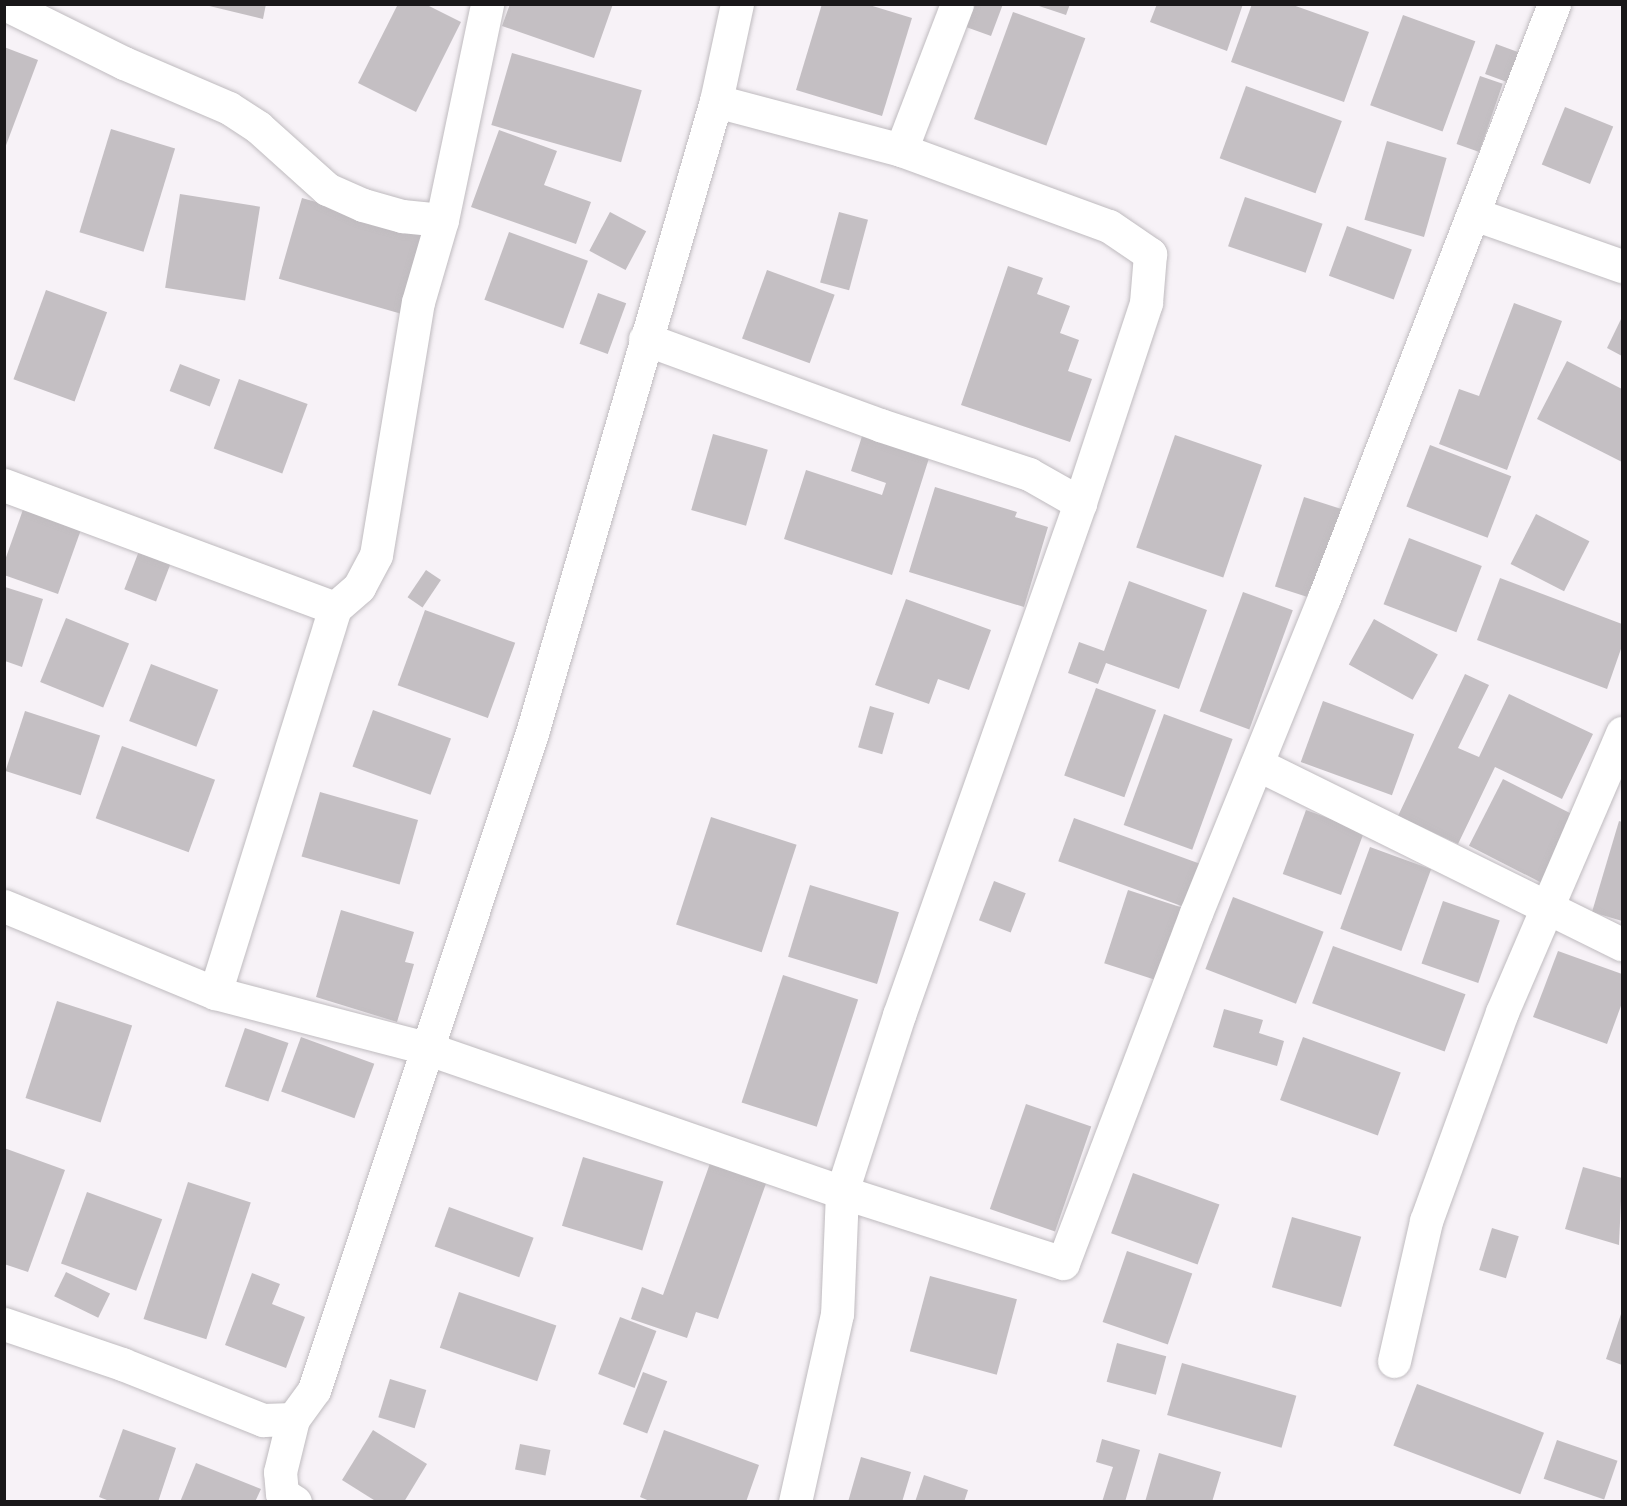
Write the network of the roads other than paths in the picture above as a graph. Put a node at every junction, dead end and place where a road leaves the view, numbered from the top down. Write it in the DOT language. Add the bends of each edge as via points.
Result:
graph roads {
  1 [pos="5,4"];
  2 [pos="487,4"];
  3 [pos="736,4"];
  4 [pos="957,4"];
  5 [pos="1554,4"];
  6 [pos="716,101"];
  7 [pos="901,150"];
  8 [pos="1474,214"];
  9 [pos="442,220"];
  10 [pos="1623,266"];
  11 [pos="645,339"];
  12 [pos="4,485"];
  13 [pos="1080,502"];
  14 [pos="335,608"];
  15 [pos="1623,733"];
  16 [pos="1257,764"];
  17 [pos="4,906"];
  18 [pos="1546,908"];
  19 [pos="1623,944"];
  20 [pos="215,993"];
  21 [pos="426,1048"];
  22 [pos="842,1192"];
  23 [pos="4,1324"];
  24 [pos="1394,1361"];
  25 [pos="293,1419"];
  26 [pos="295,1502"];
  27 [pos="795,1502"];
  1 -- 9 [label="street" via="124,63 229,108 258,127 327,189 392,213"];
  2 -- 9 [label="street"];
  3 -- 6 [label="street"];
  4 -- 7 [label="street"];
  5 -- 8 [label="street"];
  6 -- 7 [label="street"];
  6 -- 11 [label="street"];
  7 -- 13 [label="street" via="1109,226 1150,254 1146,303"];
  8 -- 10 [label="street"];
  8 -- 16 [label="street"];
  9 -- 14 [label="street" via="418,302 376,555 359,587"];
  11 -- 13 [label="street" via="880,425 1029,474"];
  11 -- 21 [label="street" via="532,733"];
  12 -- 14 [label="street"];
  13 -- 22 [label="street" via="898,1015"];
  14 -- 20 [label="street"];
  15 -- 18 [label="street"];
  16 -- 18 [label="street"];
  16 -- 22 [label="street" via="1063,1263"];
  17 -- 20 [label="street"];
  18 -- 19 [label="street"];
  18 -- 24 [label="street" via="1502,1012 1426,1221"];
  20 -- 21 [label="street"];
  21 -- 22 [label="street"];
  21 -- 25 [label="street" via="314,1390"];
  22 -- 27 [label="street" via="837,1314"];
  23 -- 25 [label="street" via="122,1364 263,1420"];
  25 -- 26 [label="street" via="280,1472 282,1494"];
}
